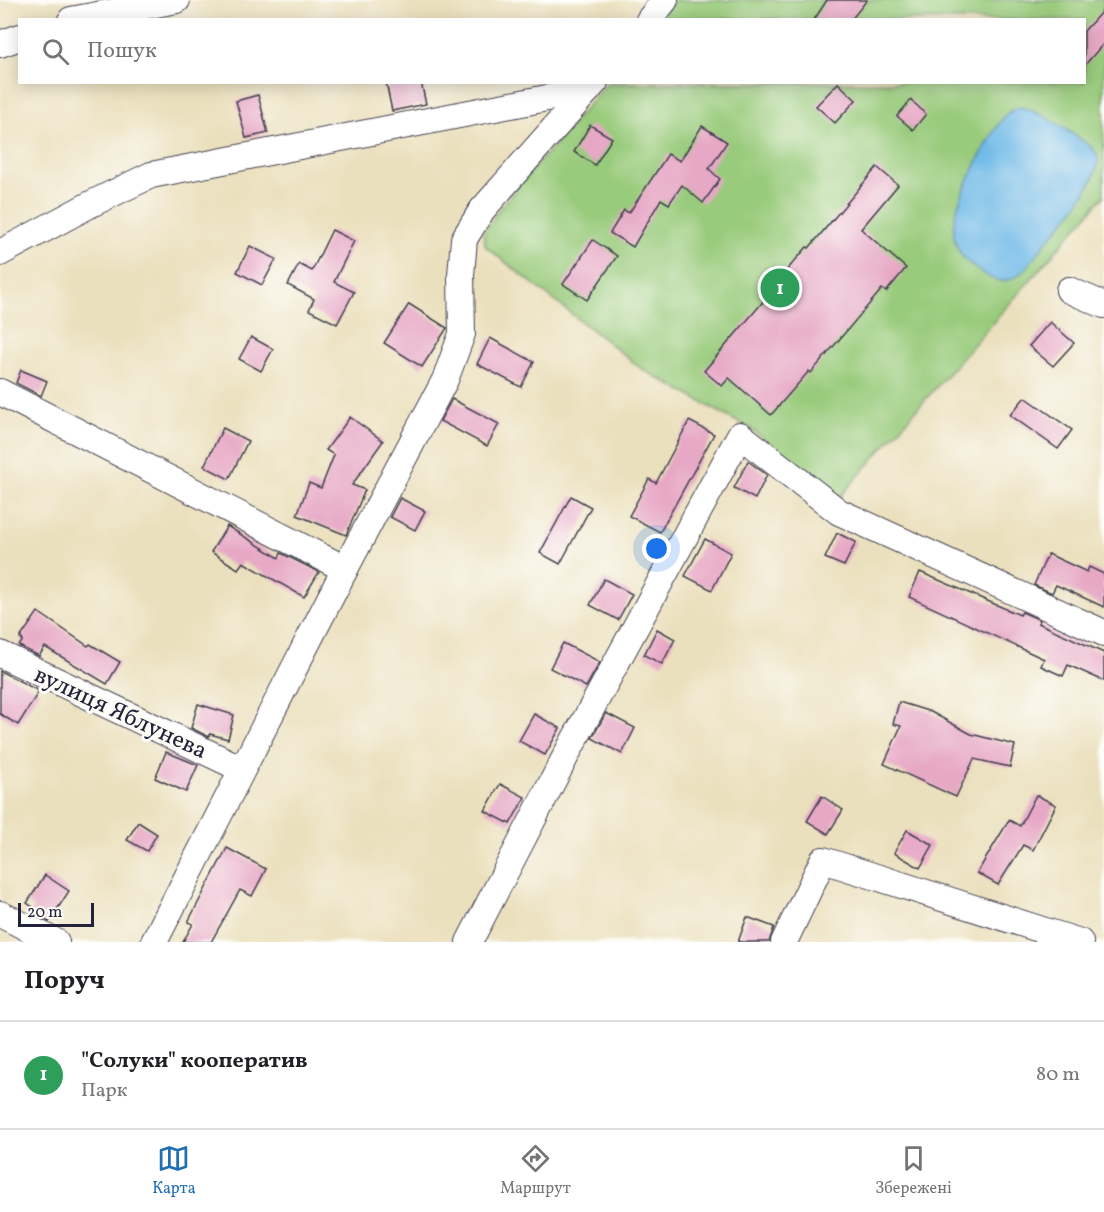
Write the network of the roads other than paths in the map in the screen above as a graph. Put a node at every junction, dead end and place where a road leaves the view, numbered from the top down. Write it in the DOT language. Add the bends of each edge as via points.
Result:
graph roads {
  1 [pos="177,0"];
  2 [pos="665,0"];
  3 [pos="73,12"];
  4 [pos="651,18"];
  5 [pos="18,38"];
  6 [pos="0,44"];
  7 [pos="592,86"];
  8 [pos="0,253"];
  9 [pos="1069,290"];
  10 [pos="1104,305"];
  11 [pos="0,392"];
  12 [pos="345,569"];
  13 [pos="1104,633"];
  14 [pos="0,654"];
  15 [pos="242,769"];
  16 [pos="0,915"];
  17 [pos="1067,940"];
  18 [pos="56,942"];
  19 [pos="154,942"];
  20 [pos="469,942"];
  21 [pos="784,942"];
  1 -- 3 [label="street"];
  2 -- 4 [label="street"];
  5 -- 6 [label="street"];
  7 -- 8 [label="street" via="152,175"];
  7 -- 12 [label="street" via="482,210 464,238 462,334 445,380"];
  9 -- 10 [label="street"];
  11 -- 12 [label="street"];
  12 -- 15 [label="street"];
  13 -- 20 [label="street" via="838,512 740,435"];
  14 -- 15 [label="street, вулиця Яблунева"];
  15 -- 19 [label="street"];
  16 -- 18 [label="street"];
  17 -- 21 [label="street" via="824,860"];
}
